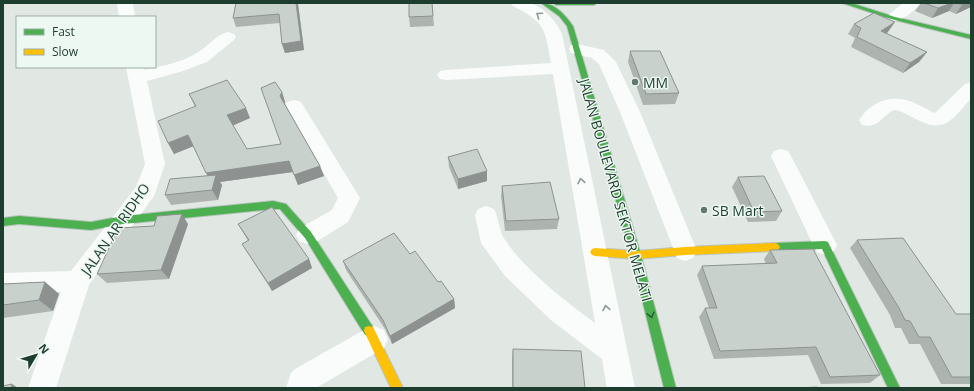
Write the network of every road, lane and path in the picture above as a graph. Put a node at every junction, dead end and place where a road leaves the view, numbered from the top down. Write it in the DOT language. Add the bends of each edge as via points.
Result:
graph roads {
  1 [pos="125,3"];
  2 [pos="518,3"];
  3 [pos="544,3"];
  4 [pos="556,3"];
  5 [pos="594,3"];
  6 [pos="848,3"];
  7 [pos="913,3"];
  8 [pos="127,16"];
  9 [pos="893,18"];
  10 [pos="228,37"];
  11 [pos="971,37"];
  12 [pos="577,50"];
  13 [pos="560,68"];
  14 [pos="136,73"];
  15 [pos="446,75"];
  16 [pos="971,88"];
  17 [pos="294,106"];
  18 [pos="869,120"];
  19 [pos="781,156"];
  20 [pos="486,215"];
  21 [pos="123,220"];
  22 [pos="3,222"];
  23 [pos="308,235"];
  24 [pos="824,245"];
  25 [pos="685,251"];
  26 [pos="595,252"];
  27 [pos="636,255"];
  28 [pos="78,280"];
  29 [pos="3,284"];
  30 [pos="374,339"];
  31 [pos="615,353"];
  32 [pos="42,388"];
  33 [pos="300,388"];
  34 [pos="397,388"];
  35 [pos="621,388"];
  36 [pos="670,388"];
  37 [pos="894,388"];
  1 -- 8 [label="street"];
  13 -- 2 [label="street, JALAN BOULEVARD SEKTOR MELATI, one-way" via="551,26 544,18"];
  3 -- 12 [label="street, JALAN BOULEVARD SEKTOR MELATI" via="561,15 570,26"];
  4 -- 5 [label="street"];
  6 -- 9 [label="street"];
  7 -- 9 [label="street"];
  9 -- 11 [label="street"];
  10 -- 14 [label="street" via="201,58 177,67"];
  12 -- 25 [label="street" via="598,54 607,62 630,112"];
  12 -- 27 [label="street, JALAN BOULEVARD SEKTOR MELATI"];
  13 -- 15 [label="street"];
  26 -- 13 [label="street, JALAN BOULEVARD SEKTOR MELATI, one-way"];
  14 -- 21 [label="street, JALAN AR RIDHO" via="155,164 146,190"];
  16 -- 18 [label="street" via="940,119 892,104 885,106"];
  17 -- 23 [label="street" via="349,198 340,216"];
  19 -- 24 [label="street"];
  20 -- 31 [label="street" via="493,243 514,269 560,312"];
  21 -- 22 [label="street" via="91,226 19,220"];
  21 -- 23 [label="street" via="273,205 283,206"];
  21 -- 28 [label="street, JALAN AR RIDHO"];
  23 -- 30 [label="street"];
  24 -- 25 [label="street"];
  24 -- 37 [label="street"];
  25 -- 27 [label="street"];
  26 -- 27 [label="street"];
  31 -- 26 [label="street, JALAN BOULEVARD SEKTOR MELATI, one-way"];
  27 -- 36 [label="street, JALAN BOULEVARD SEKTOR MELATI, one-way"];
  28 -- 29 [label="street"];
  28 -- 32 [label="street, JALAN AR RIDHO"];
  30 -- 33 [label="street" via="305,379"];
  30 -- 34 [label="street"];
  31 -- 35 [label="street, JALAN BOULEVARD SEKTOR MELATI"];
}
